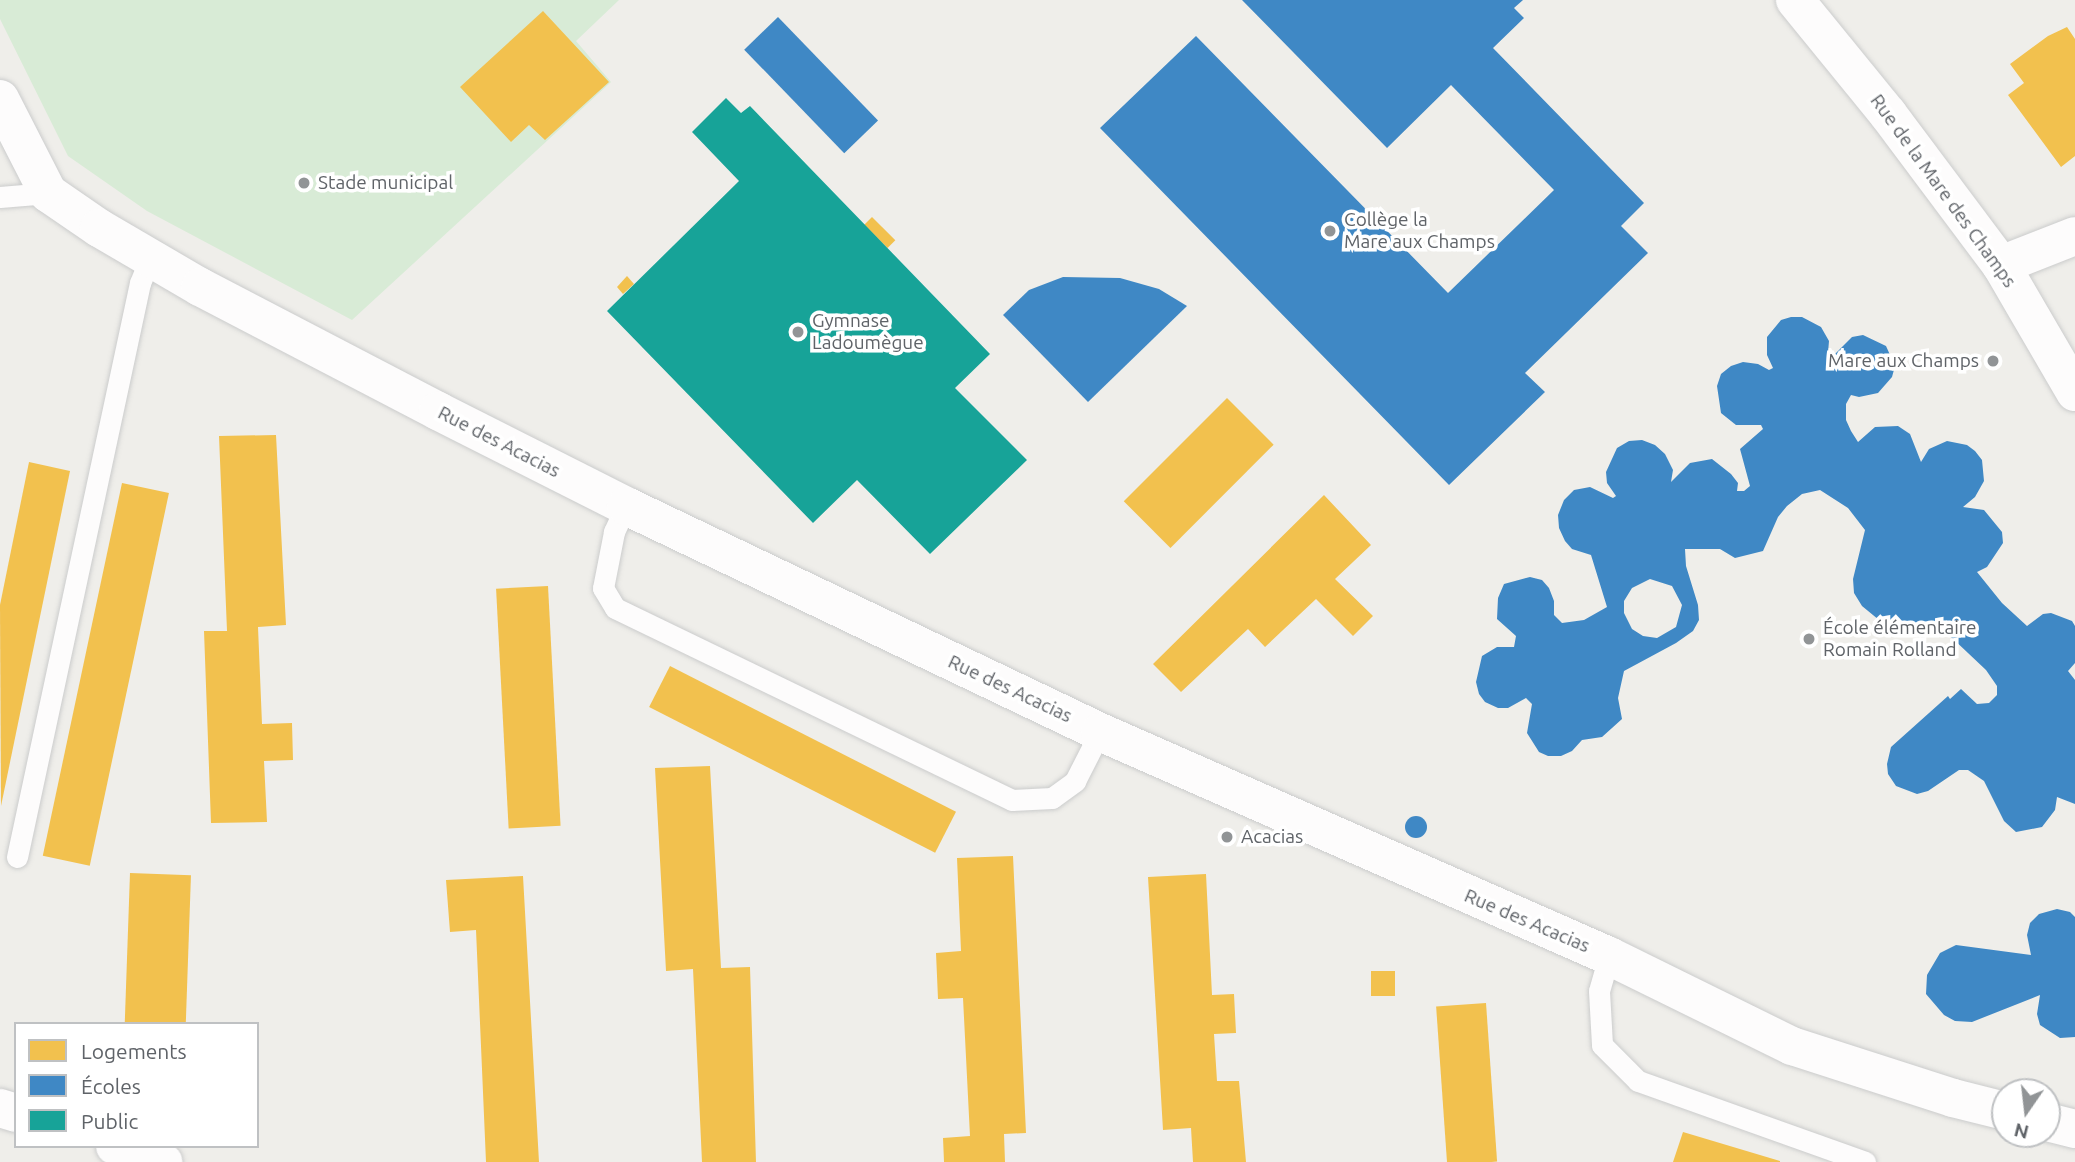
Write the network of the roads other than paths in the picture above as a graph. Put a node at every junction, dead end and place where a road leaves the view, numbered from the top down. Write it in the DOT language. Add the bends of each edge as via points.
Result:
graph roads {
  1 [pos="1795,0"];
  2 [pos="0,99"];
  3 [pos="48,193"];
  4 [pos="0,197"];
  5 [pos="2075,236"];
  6 [pos="150,258"];
  7 [pos="2001,265"];
  8 [pos="2075,392"];
  9 [pos="626,506"];
  10 [pos="1100,732"];
  11 [pos="17,857"];
  12 [pos="1609,956"];
  13 [pos="1991,1108"];
  14 [pos="122,1148"];
  15 [pos="163,1162"];
  16 [pos="1865,1162"];
  1 -- 7 [label="street, Rue de la Mare des Champs"];
  2 -- 3 [label="street"];
  3 -- 4 [label="lane"];
  3 -- 6 [label="street, Rue des Acacias"];
  5 -- 7 [label="street"];
  6 -- 9 [label="street, Rue des Acacias"];
  6 -- 11 [label="lane" via="140,283"];
  7 -- 8 [label="street, Rue de la Mare des Champs"];
  9 -- 10 [label="street, Rue des Acacias"];
  9 -- 10 [label="lane" via="614,532 603,588 615,608 999,794 1012,800 1052,798 1075,781"];
  10 -- 12 [label="street, Rue des Acacias"];
  12 -- 13 [label="street, Rue des Acacias" via="1792,1046"];
  12 -- 16 [label="lane" via="1599,991 1602,1045 1638,1081"];
  14 -- 15 [label="street"];
}
